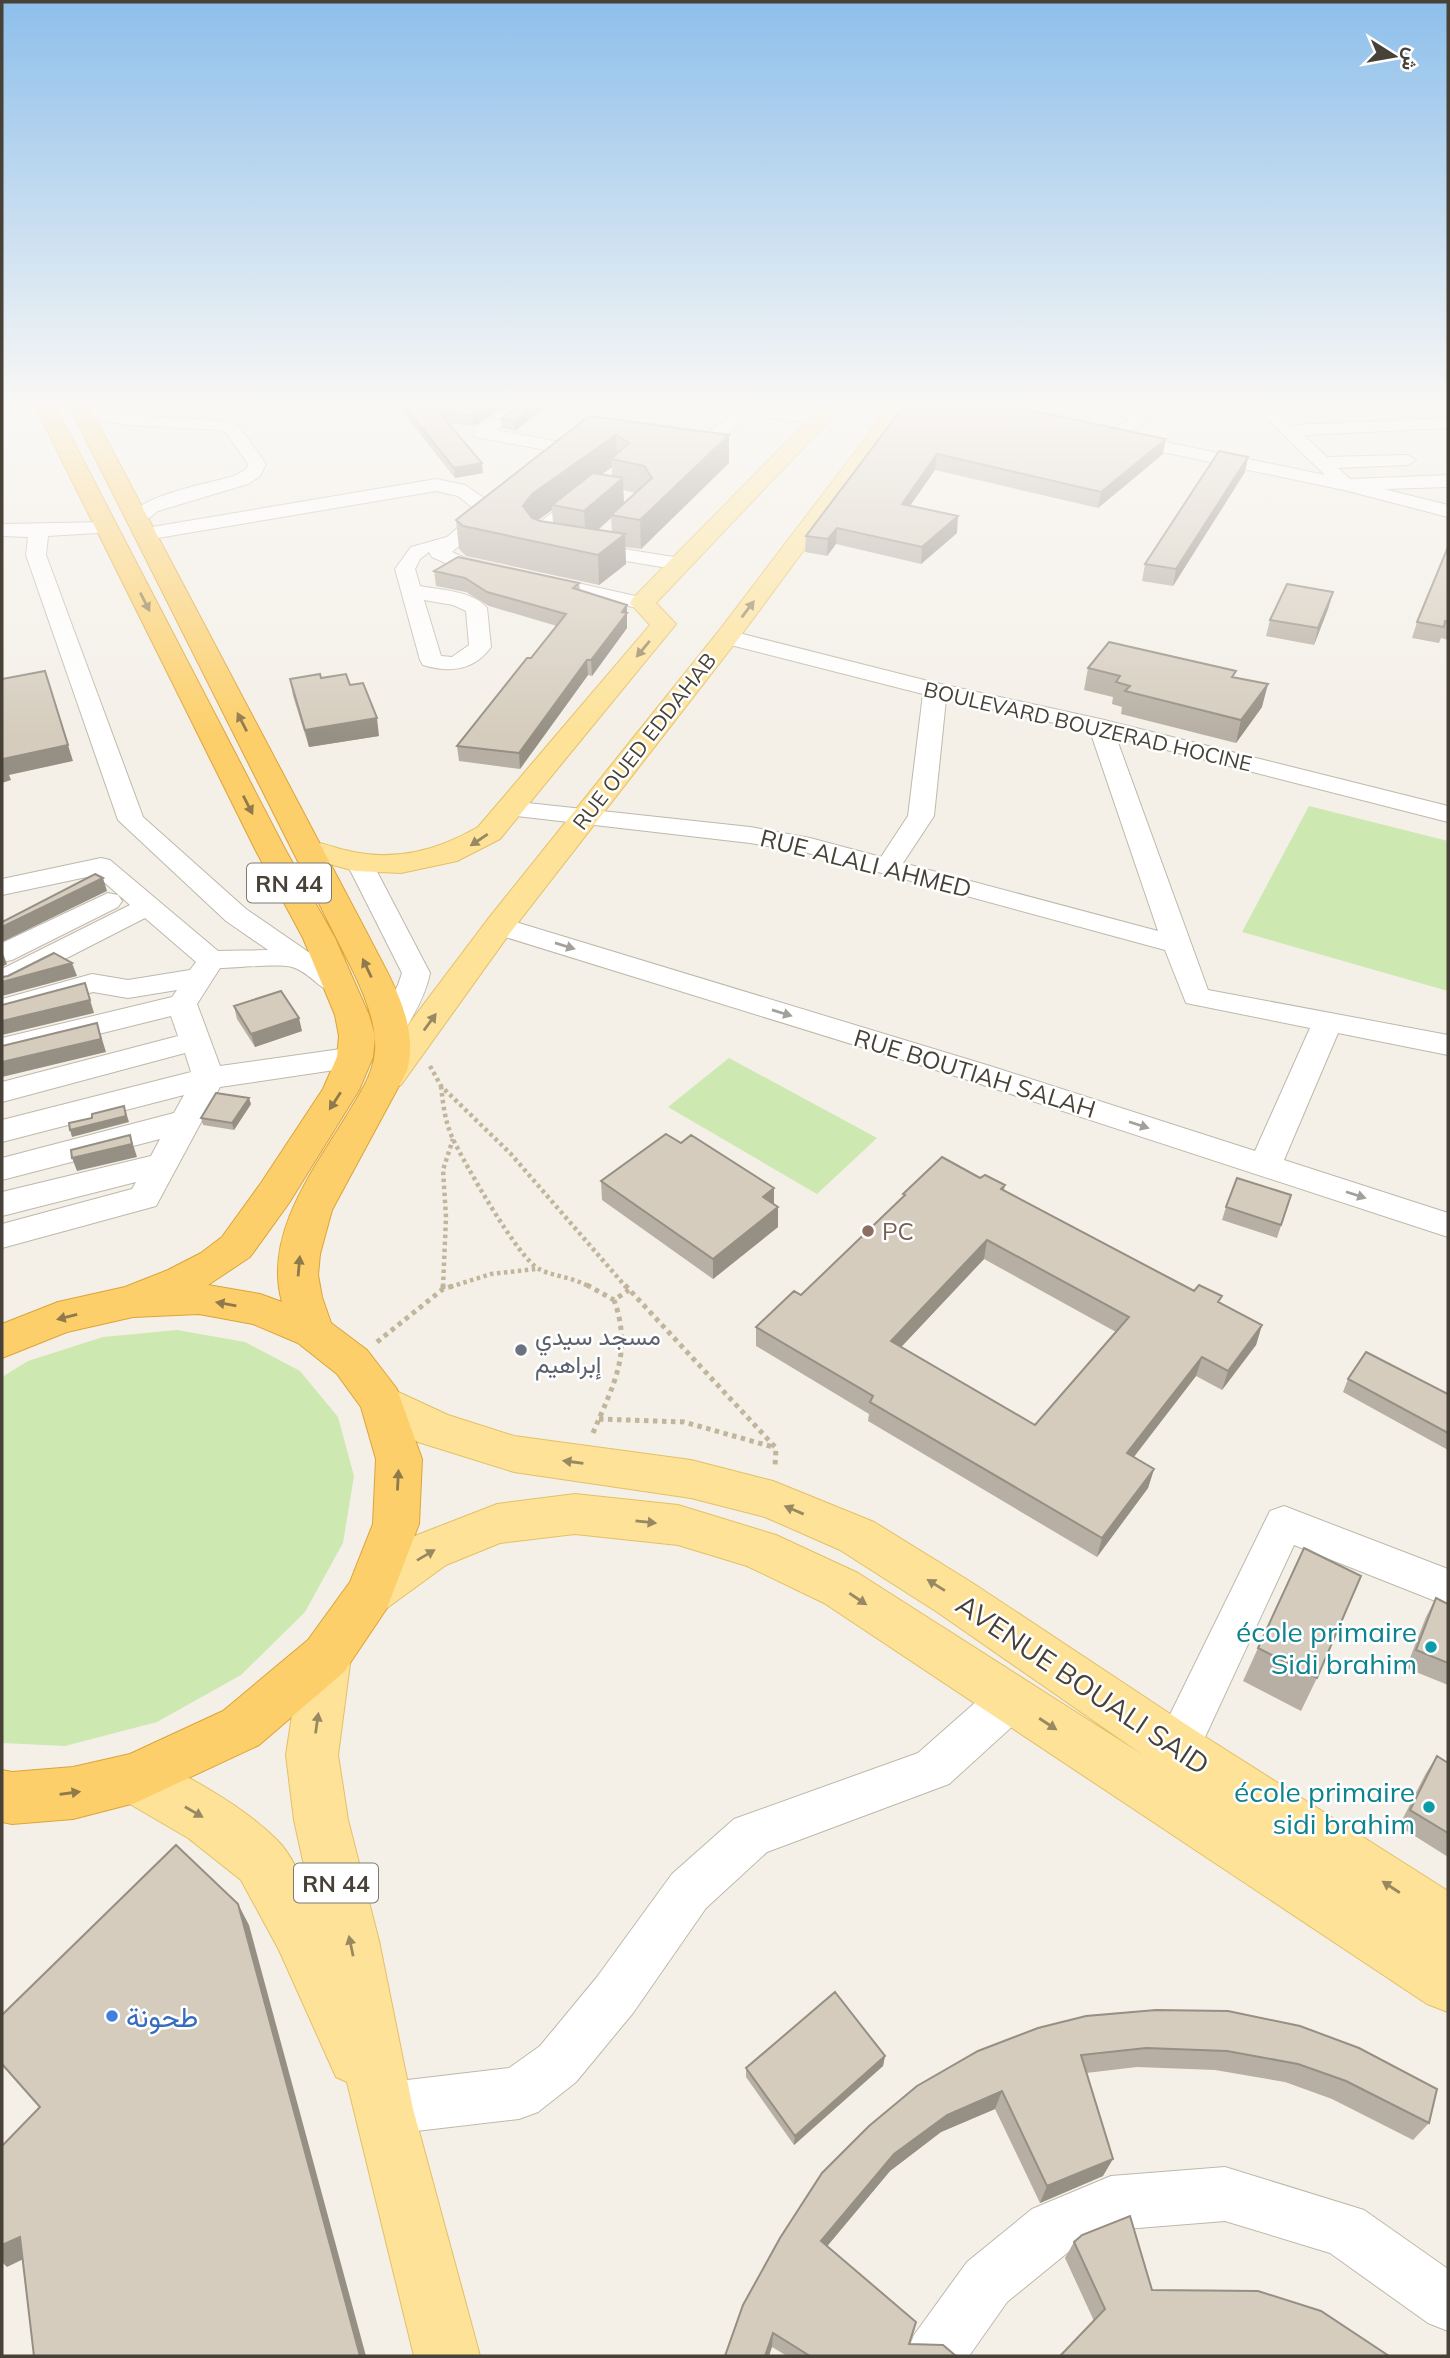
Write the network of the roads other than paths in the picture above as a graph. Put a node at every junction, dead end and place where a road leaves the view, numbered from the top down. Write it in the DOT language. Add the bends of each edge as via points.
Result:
graph roads {
  1 [pos="101,516"];
  2 [pos="137,516"];
  3 [pos="146,516"];
  4 [pos="213,516"];
  5 [pos="482,516"];
  6 [pos="560,516"];
  7 [pos="726,516"];
  8 [pos="800,516"];
  9 [pos="142,526"];
  10 [pos="107,527"];
  11 [pos="2,530"];
  12 [pos="39,531"];
  13 [pos="608,536"];
  14 [pos="450,542"];
  15 [pos="590,551"];
  16 [pos="680,564"];
  17 [pos="411,592"];
  18 [pos="642,603"];
  19 [pos="696,631"];
  20 [pos="935,690"];
  21 [pos="1100,726"];
  22 [pos="509,808"];
  23 [pos="1448,814"];
  24 [pos="584,817"];
  25 [pos="308,849"];
  26 [pos="360,864"];
  27 [pos="888,866"];
  28 [pos="2,887"];
  29 [pos="130,891"];
  30 [pos="2,906"];
  31 [pos="499,926"];
  32 [pos="1176,944"];
  33 [pos="2,954"];
  34 [pos="298,958"];
  35 [pos="205,968"];
  36 [pos="2,980"];
  37 [pos="339,986"];
  38 [pos="182,1004"];
  39 [pos="2,1008"];
  40 [pos="1328,1022"];
  41 [pos="404,1033"];
  42 [pos="195,1041"];
  43 [pos="1448,1045"];
  44 [pos="2,1048"];
  45 [pos="355,1057"];
  46 [pos="209,1078"];
  47 [pos="2,1092"];
  48 [pos="186,1121"];
  49 [pos="2,1131"];
  50 [pos="163,1164"];
  51 [pos="1265,1166"];
  52 [pos="2,1169"];
  53 [pos="2,1204"];
  54 [pos="1448,1225"];
  55 [pos="2,1236"];
  56 [pos="133,1301"];
  57 [pos="313,1332"];
  58 [pos="2,1342"];
  59 [pos="381,1401"];
  60 [pos="1448,1588"];
  61 [pos="370,1593"];
  62 [pos="326,1656"];
  63 [pos="1010,1700"];
  64 [pos="1177,1748"];
  65 [pos="135,1778"];
  66 [pos="5,1799"];
  67 [pos="1448,1924"];
  68 [pos="1448,1983"];
  69 [pos="382,2109"];
  70 [pos="1448,2303"];
  71 [pos="447,2356"];
  72 [pos="935,2356"];
  1 -- 10 [label="highway, RN 44"];
  2 -- 9 [label="highway, RN 44"];
  3 -- 9 [label="street"];
  4 -- 9 [label="street"];
  5 -- 14 [label="street"];
  6 -- 15 [label="street" via="538,537 543,542"];
  7 -- 16 [label="main road"];
  19 -- 8 [label="main road, RUE OUED EDDAHAB, one-way"];
  25 -- 9 [label="highway, RN 44, one-way"];
  10 -- 12 [label="street"];
  10 -- 37 [label="highway, RN 44, one-way" via="319,938"];
  11 -- 12 [label="street"];
  12 -- 34 [label="street" via="36,555 131,820 236,915"];
  13 -- 15 [label="street"];
  14 -- 17 [label="street" via="412,554 405,569"];
  14 -- 18 [label="street" via="439,553 459,563"];
  15 -- 16 [label="street"];
  16 -- 18 [label="main road"];
  18 -- 19 [label="main road"];
  19 -- 20 [label="street, BOULEVARD BOUZERAD HOCINE"];
  19 -- 22 [label="main road, one-way"];
  19 -- 24 [label="main road, RUE OUED EDDAHAB"];
  20 -- 21 [label="street, BOULEVARD BOUZERAD HOCINE"];
  20 -- 27 [label="street" via="921,816"];
  21 -- 23 [label="street, BOULEVARD BOUZERAD HOCINE"];
  21 -- 32 [label="street"];
  22 -- 24 [label="street, RUE ALALI AHMED"];
  22 -- 26 [label="main road, one-way" via="489,833 464,849 397,865"];
  24 -- 27 [label="street, RUE ALALI AHMED" via="750,835"];
  24 -- 31 [label="main road, RUE OUED EDDAHAB"];
  25 -- 26 [label="main road"];
  41 -- 25 [label="highway, RN 44, one-way"];
  26 -- 41 [label="street" via="416,973"];
  27 -- 32 [label="street, RUE ALALI AHMED"];
  28 -- 29 [label="street" via="101,866"];
  29 -- 30 [label="street"];
  29 -- 33 [label="street"];
  29 -- 35 [label="street"];
  29 -- 36 [label="street"];
  41 -- 31 [label="main road, RUE OUED EDDAHAB, one-way"];
  31 -- 51 [label="street, RUE BOUTIAH SALAH, one-way"];
  32 -- 40 [label="street" via="1196,997"];
  34 -- 35 [label="street"];
  34 -- 37 [label="street"];
  35 -- 38 [label="street"];
  35 -- 39 [label="street" via="128,989 92,983"];
  37 -- 45 [label="highway, RN 44" via="357,1036"];
  38 -- 42 [label="street"];
  38 -- 44 [label="street"];
  40 -- 43 [label="street"];
  40 -- 51 [label="street"];
  57 -- 41 [label="highway, RN 44, one-way" via="298,1275 301,1247 318,1199 388,1077 394,1047"];
  42 -- 46 [label="street"];
  42 -- 47 [label="street"];
  45 -- 46 [label="street"];
  45 -- 56 [label="highway, RN 44, one-way" via="341,1090 236,1247 182,1281"];
  46 -- 48 [label="street"];
  46 -- 49 [label="street"];
  48 -- 50 [label="street"];
  48 -- 52 [label="street"];
  50 -- 53 [label="street"];
  50 -- 55 [label="street" via="144,1198"];
  51 -- 54 [label="street, RUE BOUTIAH SALAH, one-way"];
  57 -- 56 [label="highway, one-way" via="248,1307 199,1299"];
  56 -- 58 [label="highway, one-way" via="58,1318"];
  57 -- 59 [label="highway" via="352,1362"];
  61 -- 59 [label="highway, one-way" via="396,1524 399,1458"];
  64 -- 59 [label="main road, AVENUE BOUALI SAID, one-way" via="857,1536 773,1500 691,1479 514,1454 434,1429"];
  60 -- 64 [label="street" via="1284,1523"];
  61 -- 62 [label="highway"];
  61 -- 63 [label="main road, one-way" via="429,1551 497,1524 576,1514 678,1525 759,1549 841,1588"];
  62 -- 65 [label="highway" via="241,1728"];
  69 -- 62 [label="main road, RN 44, one-way" via="321,1820 312,1755"];
  63 -- 68 [label="main road, one-way"];
  63 -- 69 [label="street" via="933,1769 751,1835 689,1891 615,1995 558,2064 519,2093"];
  67 -- 64 [label="main road, AVENUE BOUALI SAID, one-way"];
  66 -- 65 [label="highway, one-way" via="73,1793"];
  65 -- 69 [label="main road, RN 44, one-way" via="207,1819 260,1861 299,1930"];
  69 -- 71 [label="main road, RN 44"];
  70 -- 72 [label="street" via="1344,2230 1225,2194 1111,2203 1052,2230 987,2282"];
}
